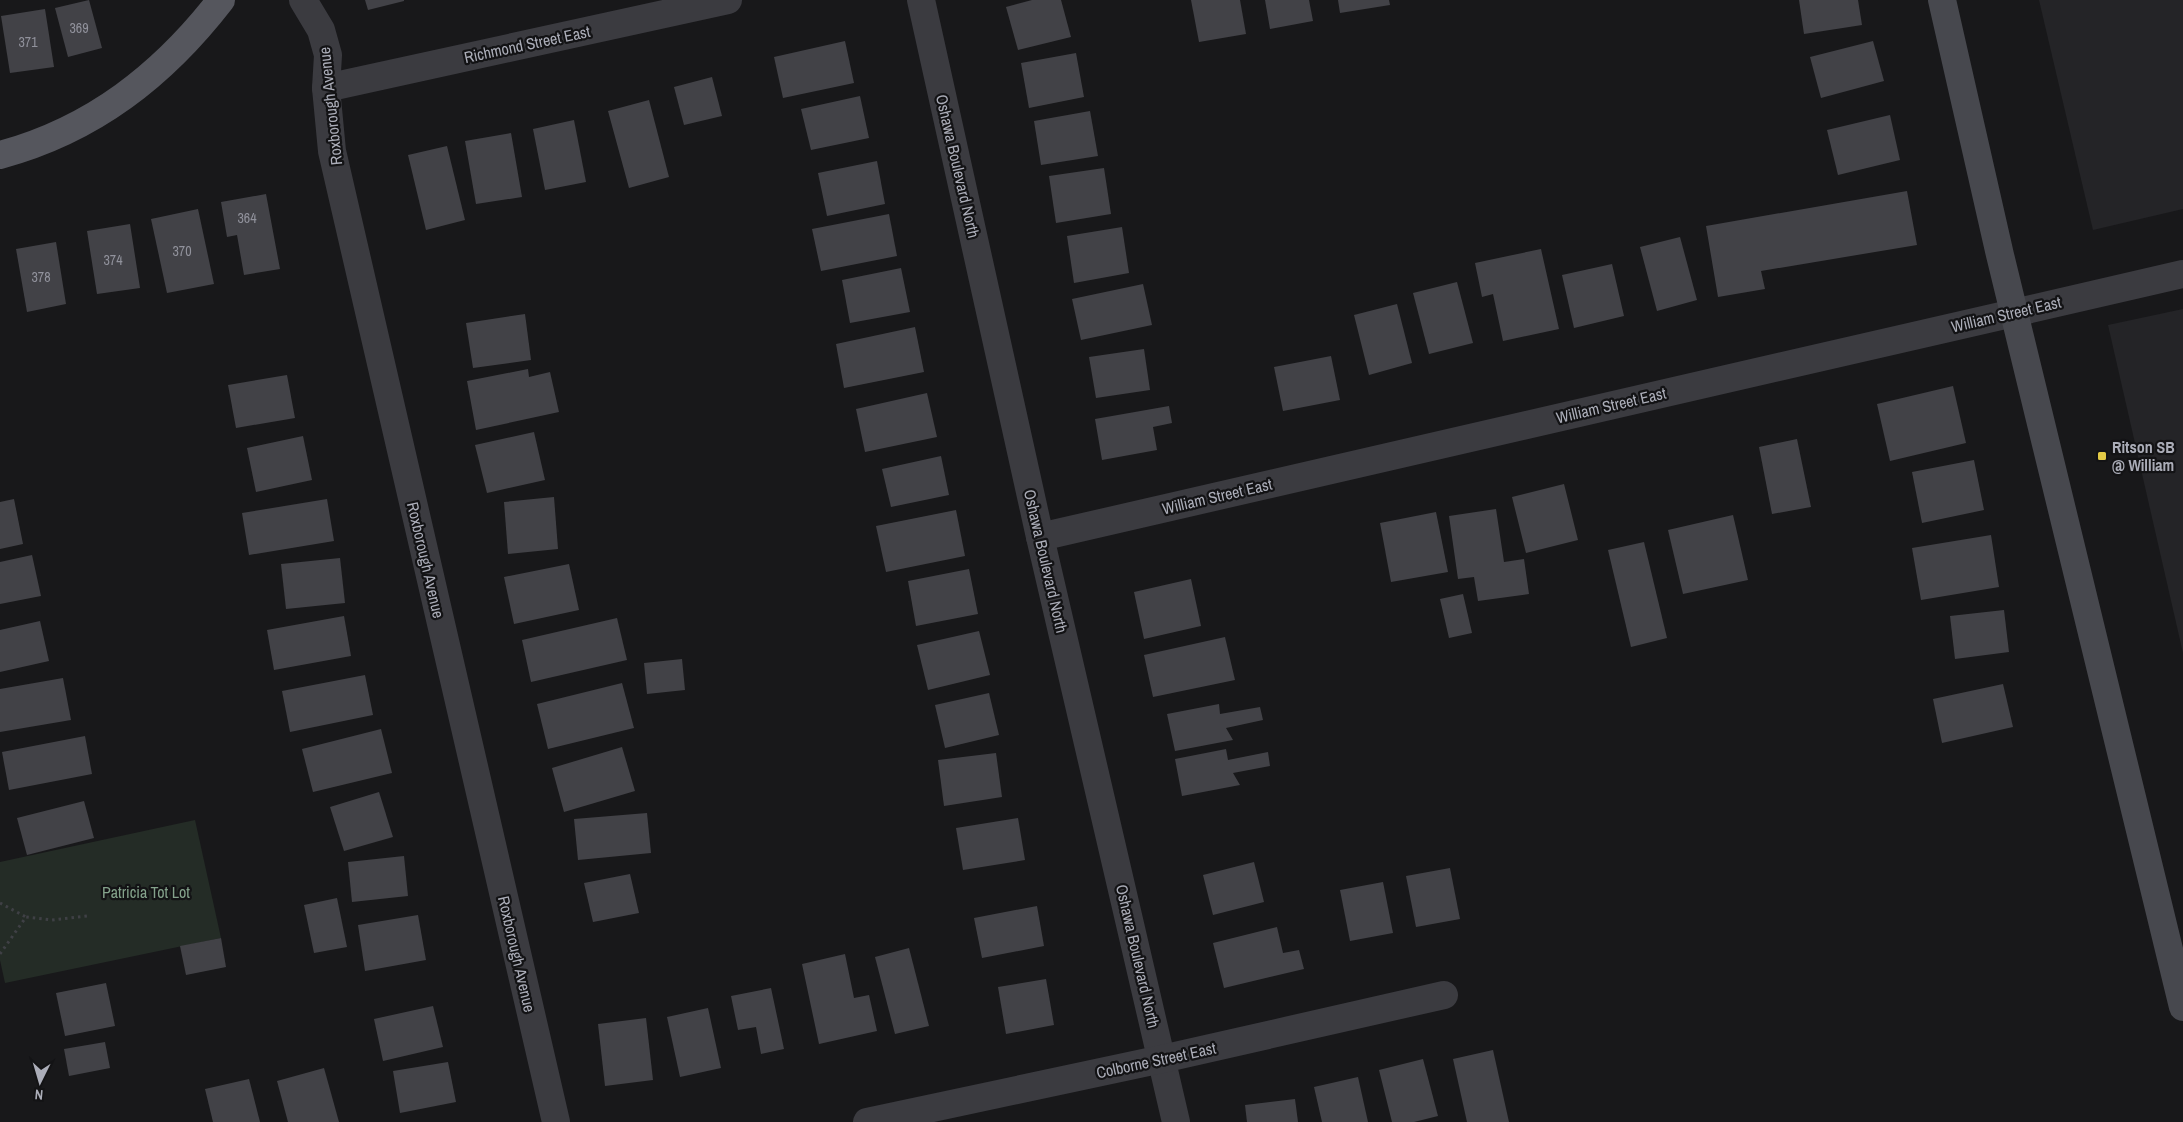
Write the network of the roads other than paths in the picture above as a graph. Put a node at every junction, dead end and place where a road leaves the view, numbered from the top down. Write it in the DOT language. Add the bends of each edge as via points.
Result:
graph roads {
  1 [pos="221,0"];
  2 [pos="303,0"];
  3 [pos="728,0"];
  4 [pos="921,0"];
  5 [pos="1942,0"];
  6 [pos="326,88"];
  7 [pos="0,155"];
  8 [pos="2183,274"];
  9 [pos="2014,312"];
  10 [pos="1040,537"];
  11 [pos="1444,995"];
  12 [pos="2183,1007"];
  13 [pos="1162,1059"];
  14 [pos="556,1122"];
  15 [pos="866,1122"];
  16 [pos="1176,1122"];
  1 -- 7 [label="main road" via="166,63 131,93 74,126"];
  2 -- 6 [label="street, Roxborough Avenue" via="321,30 328,55"];
  3 -- 6 [label="street, Richmond Street East"];
  4 -- 10 [label="street, Oshawa Boulevard North"];
  5 -- 9 [label="main road"];
  6 -- 14 [label="street, Roxborough Avenue" via="334,161"];
  8 -- 9 [label="street, William Street East"];
  9 -- 10 [label="street, William Street East"];
  9 -- 12 [label="main road"];
  10 -- 13 [label="street, Oshawa Boulevard North"];
  11 -- 13 [label="street, Colborne Street East"];
  13 -- 15 [label="street, Colborne Street East"];
  13 -- 16 [label="street, Oshawa Boulevard North"];
}
